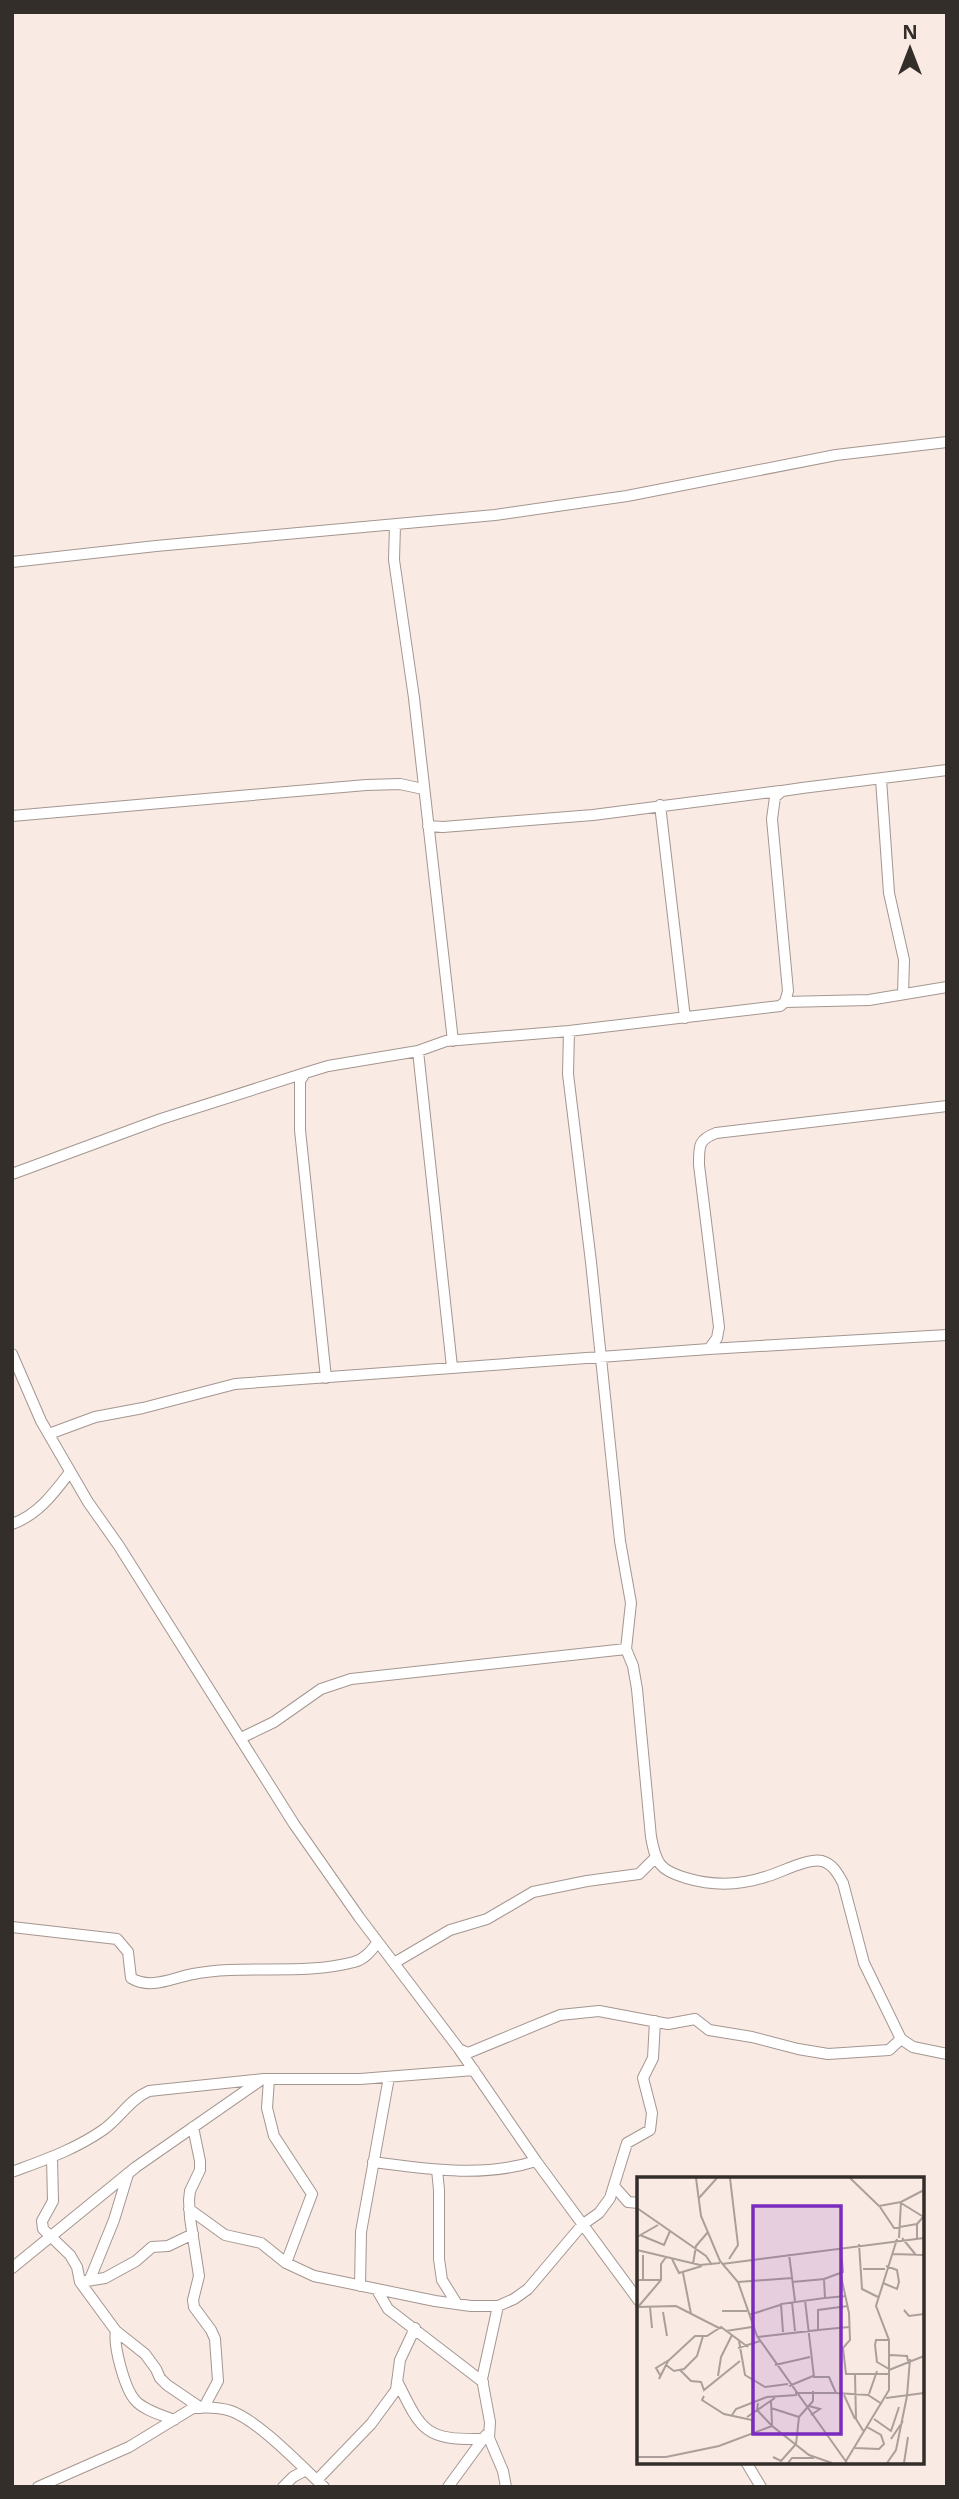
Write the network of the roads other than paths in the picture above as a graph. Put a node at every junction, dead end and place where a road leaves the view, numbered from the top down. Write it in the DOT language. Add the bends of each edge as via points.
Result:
graph roads {
  1 [pos="947,442"];
  2 [pos="395,525"];
  3 [pos="12,562"];
  4 [pos="947,771"];
  5 [pos="881,779"];
  6 [pos="424,789"];
  7 [pos="782,791"];
  8 [pos="660,806"];
  9 [pos="12,817"];
  10 [pos="428,826"];
  11 [pos="947,987"];
  12 [pos="903,994"];
  13 [pos="785,1002"];
  14 [pos="685,1018"];
  15 [pos="569,1031"];
  16 [pos="453,1041"];
  17 [pos="418,1051"];
  18 [pos="305,1073"];
  19 [pos="947,1106"];
  20 [pos="12,1174"];
  21 [pos="947,1335"];
  22 [pos="709,1349"];
  23 [pos="12,1354"];
  24 [pos="600,1356"];
  25 [pos="452,1367"];
  26 [pos="326,1378"];
  27 [pos="48,1434"];
  28 [pos="70,1472"];
  29 [pos="12,1524"];
  30 [pos="626,1649"];
  31 [pos="241,1738"];
  32 [pos="655,1858"];
  33 [pos="12,1927"];
  34 [pos="378,1942"];
  35 [pos="394,1963"];
  36 [pos="655,2021"];
  37 [pos="901,2039"];
  38 [pos="459,2049"];
  39 [pos="947,2054"];
  40 [pos="474,2070"];
  41 [pos="388,2077"];
  42 [pos="266,2079"];
  43 [pos="193,2127"];
  44 [pos="52,2158"];
  45 [pos="536,2161"];
  46 [pos="373,2162"];
  47 [pos="437,2170"];
  48 [pos="12,2172"];
  49 [pos="128,2174"];
  50 [pos="614,2186"];
  51 [pos="637,2203"];
  52 [pos="189,2209"];
  53 [pos="582,2225"];
  54 [pos="193,2234"];
  55 [pos="50,2235"];
  56 [pos="286,2263"];
  57 [pos="12,2268"];
  58 [pos="85,2281"];
  59 [pos="637,2282"];
  60 [pos="626,2284"];
  61 [pos="360,2286"];
  62 [pos="377,2290"];
  63 [pos="637,2298"];
  64 [pos="457,2304"];
  65 [pos="498,2306"];
  66 [pos="415,2328"];
  67 [pos="116,2331"];
  68 [pos="483,2382"];
  69 [pos="398,2383"];
  70 [pos="203,2408"];
  71 [pos="174,2420"];
  72 [pos="486,2435"];
  73 [pos="747,2464"];
  74 [pos="306,2470"];
  75 [pos="321,2484"];
  76 [pos="38,2487"];
  77 [pos="283,2487"];
  78 [pos="448,2487"];
  79 [pos="506,2487"];
  80 [pos="761,2487"];
  1 -- 2 [label="street" via="836,455 627,496"];
  2 -- 3 [label="street"];
  2 -- 6 [label="street" via="394,560"];
  4 -- 5 [label="street"];
  5 -- 7 [label="street"];
  5 -- 12 [label="street" via="889,893 904,960"];
  6 -- 9 [label="street" via="366,785"];
  6 -- 10 [label="street"];
  7 -- 8 [label="street"];
  7 -- 13 [label="street" via="775,797 772,819 788,991"];
  8 -- 10 [label="street" via="546,820"];
  8 -- 14 [label="street"];
  10 -- 16 [label="street"];
  11 -- 12 [label="street"];
  12 -- 13 [label="street" via="869,1000"];
  13 -- 14 [label="street"];
  14 -- 15 [label="street"];
  15 -- 16 [label="street"];
  15 -- 24 [label="street" via="568,1074"];
  16 -- 17 [label="street"];
  17 -- 18 [label="street"];
  17 -- 25 [label="street"];
  18 -- 20 [label="street"];
  18 -- 26 [label="street" via="300,1081 300,1130"];
  19 -- 22 [label="street" via="705,1137 699,1146 699,1165 719,1327"];
  21 -- 22 [label="street"];
  22 -- 24 [label="street"];
  23 -- 27 [label="street"];
  24 -- 25 [label="street"];
  24 -- 30 [label="street" via="631,1603"];
  25 -- 26 [label="street"];
  26 -- 27 [label="street" via="218,1387 95,1417"];
  27 -- 28 [label="street"];
  28 -- 29 [label="street" via="47,1501"];
  28 -- 31 [label="street"];
  30 -- 31 [label="street" via="351,1679 321,1689 274,1722"];
  30 -- 32 [label="street" via="637,1689"];
  31 -- 34 [label="street" via="294,1824"];
  32 -- 35 [label="street" via="639,1874 533,1892 487,1919 450,1930"];
  32 -- 37 [label="street" via="669,1874 728,1885 811,1861 829,1864 843,1883 864,1963"];
  33 -- 34 [label="street" via="117,1939 128,1952 131,1978 146,1983 197,1973 355,1962 368,1956"];
  34 -- 35 [label="street"];
  35 -- 38 [label="street"];
  36 -- 37 [label="street" via="695,2019 709,2030 828,2054 888,2050"];
  36 -- 38 [label="street" via="599,2011 560,2015 468,2053"];
  36 -- 50 [label="street" via="653,2058 643,2078 652,2124 647,2134 627,2143"];
  37 -- 39 [label="street" via="914,2047"];
  38 -- 40 [label="street"];
  40 -- 41 [label="street"];
  40 -- 45 [label="street"];
  41 -- 42 [label="street"];
  41 -- 46 [label="street"];
  42 -- 43 [label="street"];
  42 -- 44 [label="street" via="149,2091 95,2136"];
  42 -- 56 [label="street" via="274,2136 312,2194"];
  43 -- 49 [label="street"];
  43 -- 52 [label="street" via="200,2170 190,2192"];
  44 -- 48 [label="street"];
  44 -- 55 [label="street" via="53,2201 41,2225"];
  45 -- 47 [label="street" via="506,2169"];
  45 -- 53 [label="street"];
  46 -- 47 [label="street"];
  46 -- 61 [label="street" via="361,2232"];
  47 -- 64 [label="street" via="442,2280"];
  49 -- 55 [label="street"];
  49 -- 58 [label="street" via="114,2220"];
  50 -- 51 [label="street" via="628,2202"];
  50 -- 53 [label="street" via="598,2213"];
  52 -- 54 [label="street"];
  52 -- 56 [label="street" via="220,2232 261,2243"];
  53 -- 60 [label="street"];
  53 -- 65 [label="street" via="528,2289"];
  54 -- 58 [label="street" via="168,2246 152,2247 105,2278"];
  54 -- 70 [label="street" via="199,2276 194,2307 215,2339 218,2381"];
  55 -- 57 [label="street"];
  55 -- 58 [label="street" via="70,2255"];
  56 -- 61 [label="street" via="314,2276"];
  58 -- 67 [label="street"];
  59 -- 60 [label="street"];
  60 -- 63 [label="street"];
  61 -- 62 [label="street"];
  62 -- 64 [label="street"];
  62 -- 66 [label="street" via="388,2309"];
  64 -- 65 [label="street"];
  65 -- 68 [label="street"];
  66 -- 68 [label="street"];
  66 -- 69 [label="street" via="400,2360"];
  67 -- 70 [label="street" via="145,2354 160,2378"];
  67 -- 71 [label="street" via="117,2355 133,2398"];
  68 -- 72 [label="street"];
  69 -- 72 [label="street" via="413,2412 432,2434 451,2439"];
  69 -- 75 [label="street"];
  70 -- 71 [label="street" via="193,2408"];
  70 -- 74 [label="street" via="233,2412 255,2425"];
  71 -- 76 [label="street" via="100,2461"];
  72 -- 78 [label="street"];
  72 -- 79 [label="street"];
  73 -- 80 [label="street"];
  74 -- 75 [label="street"];
  74 -- 77 [label="street"];
}
